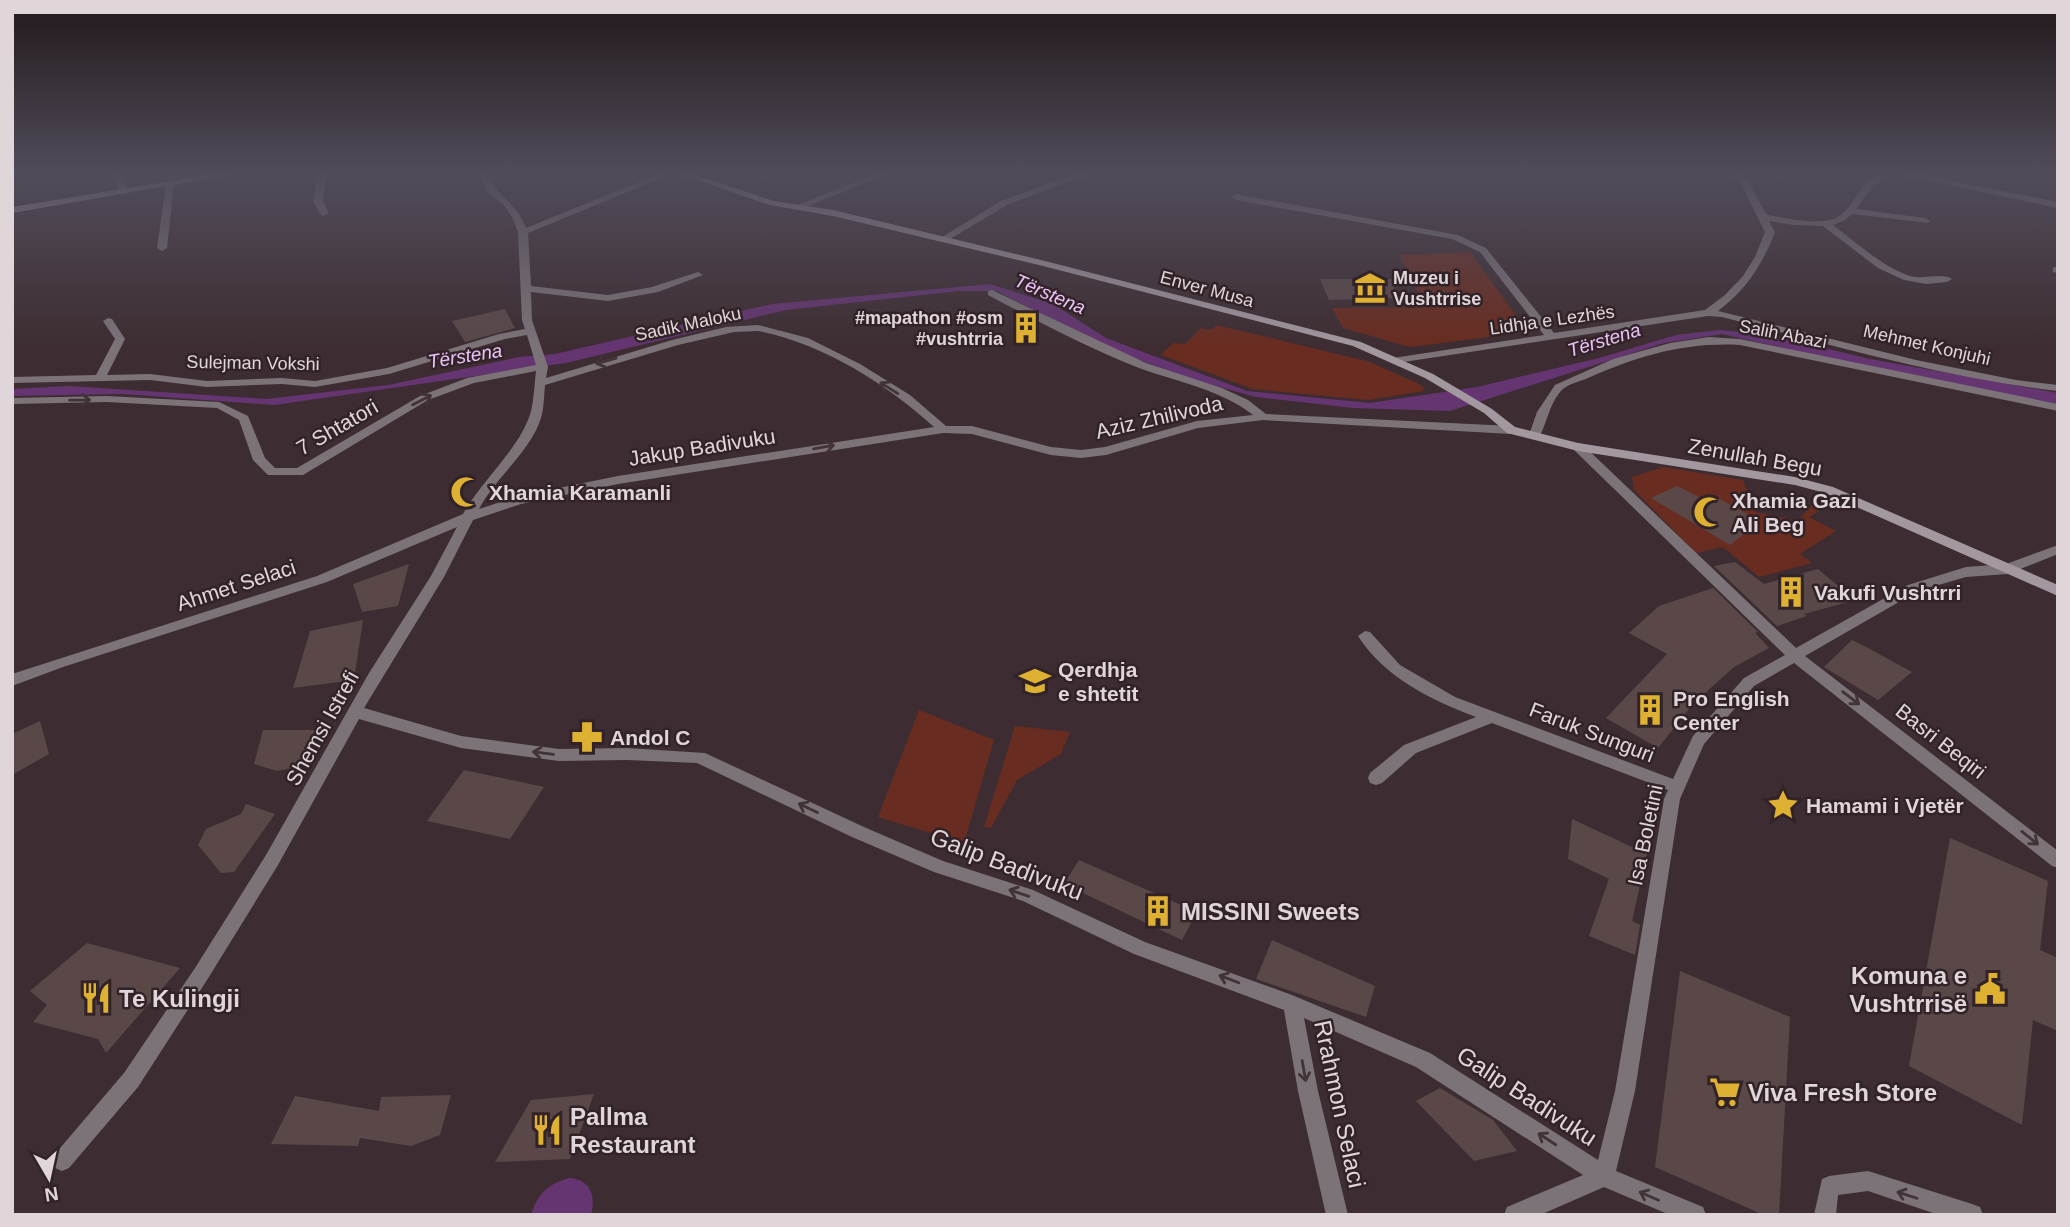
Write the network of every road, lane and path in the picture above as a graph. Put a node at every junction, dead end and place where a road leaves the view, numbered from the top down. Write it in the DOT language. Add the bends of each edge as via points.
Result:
graph roads {
  1 [pos="164,232"];
  2 [pos="523,232"];
  3 [pos="911,232"];
  4 [pos="955,232"];
  5 [pos="1429,232"];
  6 [pos="1770,232"];
  7 [pos="1838,232"];
  8 [pos="942,240"];
  9 [pos="162,248"];
  10 [pos="698,275"];
  11 [pos="1947,279"];
  12 [pos="527,289"];
  13 [pos="992,293"];
  14 [pos="1708,313"];
  15 [pos="108,321"];
  16 [pos="528,332"];
  17 [pos="1552,338"];
  18 [pos="1397,360"];
  19 [pos="542,375"];
  20 [pos="100,378"];
  21 [pos="12,380"];
  22 [pos="2058,388"];
  23 [pos="12,401"];
  24 [pos="2058,408"];
  25 [pos="1263,417"];
  26 [pos="943,429"];
  27 [pos="1511,430"];
  28 [pos="1535,435"];
  29 [pos="1578,447"];
  30 [pos="469,517"];
  31 [pos="2058,550"];
  32 [pos="2008,569"];
  33 [pos="2058,591"];
  34 [pos="1365,636"];
  35 [pos="1796,657"];
  36 [pos="12,680"];
  37 [pos="356,712"];
  38 [pos="1492,717"];
  39 [pos="1376,778"];
  40 [pos="1677,787"];
  41 [pos="2058,861"];
  42 [pos="1292,1004"];
  43 [pos="62,1161"];
  44 [pos="1604,1176"];
  45 [pos="1337,1215"];
  46 [pos="1515,1215"];
  47 [pos="1695,1215"];
  48 [pos="1825,1215"];
  49 [pos="1972,1215"];
  1 -- 9 [label="street"];
  2 -- 12 [label="street, Shemsi Istrefi"];
  3 -- 8 [label="street, Enver Musa"];
  4 -- 8 [label="street"];
  5 -- 17 [label="street" via="1455,237 1483,250"];
  6 -- 14 [label="street, Lidhja e Lezhës" via="1742,286"];
  7 -- 11 [label="street" via="1866,257 1919,281"];
  8 -- 18 [label="street, Enver Musa" via="1313,332"];
  10 -- 12 [label="street" via="654,290 608,298"];
  12 -- 16 [label="street, Shemsi Istrefi"];
  13 -- 25 [label="street" via="1142,365 1218,390"];
  14 -- 17 [label="street, Lidhja e Lezhës"];
  14 -- 22 [label="street, Mehmet Konjuhi" via="1916,363"];
  15 -- 20 [label="street" via="120,340"];
  16 -- 19 [label="street, Shemsi Istrefi"];
  16 -- 20 [label="street, Sulejman Vokshi" via="389,371 315,384"];
  17 -- 18 [label="street, Lidhja e Lezhës"];
  18 -- 27 [label="street, Enver Musa" via="1488,411"];
  23 -- 19 [label="street, 7 Shtatori, one-way" via="107,399 219,405 244,418 259,460 272,472 299,472 424,398 471,380"];
  26 -- 19 [label="street, Sadik Maloku, one-way" via="926,412 838,356 787,334 757,328 730,330"];
  19 -- 30 [label="street, Shemsi Istrefi" via="535,418 526,436 493,475"];
  20 -- 21 [label="street, Sulejman Vokshi"];
  24 -- 28 [label="street, Salih Abazi" via="1740,341 1709,340 1617,361 1559,387"];
  25 -- 26 [label="street, Aziz Zhilivoda" via="1197,425 1081,454 1051,451 972,430"];
  25 -- 27 [label="street, Aziz Zhilivoda"];
  30 -- 26 [label="street, Jakup Badivuku, one-way" via="519,500 618,480"];
  27 -- 28 [label="street, Zenullah Begu"];
  28 -- 29 [label="street, Zenullah Begu"];
  29 -- 32 [label="street, Zenullah Begu" via="1829,490"];
  29 -- 35 [label="street, Basri Beqiri"];
  30 -- 36 [label="street, Ahmet Selaci" via="322,579"];
  30 -- 37 [label="street, Shemsi Istrefi"];
  31 -- 32 [label="street, Isa Boletini"];
  32 -- 33 [label="street, Zenullah Begu"];
  32 -- 35 [label="street, Isa Boletini" via="1966,572 1913,588"];
  34 -- 38 [label="street, Faruk Sunguri" via="1395,669 1450,701"];
  35 -- 40 [label="street, Isa Boletini" via="1749,682 1698,740"];
  35 -- 41 [label="street, Basri Beqiri, one-way"];
  42 -- 37 [label="street, Galip Badivuku, one-way" via="1140,948 1027,895 940,867 699,757 546,754 461,742"];
  37 -- 43 [label="street, Shemsi Istrefi" via="201,974 131,1080"];
  38 -- 39 [label="street" via="1410,750"];
  38 -- 40 [label="street, Faruk Sunguri"];
  40 -- 44 [label="street, Isa Boletini" via="1658,876 1625,1091"];
  44 -- 42 [label="street, Galip Badivuku, one-way" via="1423,1060"];
  42 -- 45 [label="street, Rrahmon Selaci, one-way"];
  44 -- 46 [label="street"];
  47 -- 44 [label="street, Galip Badivuku, one-way"];
  49 -- 48 [label="street, one-way" via="1868,1181 1829,1186"];
}
